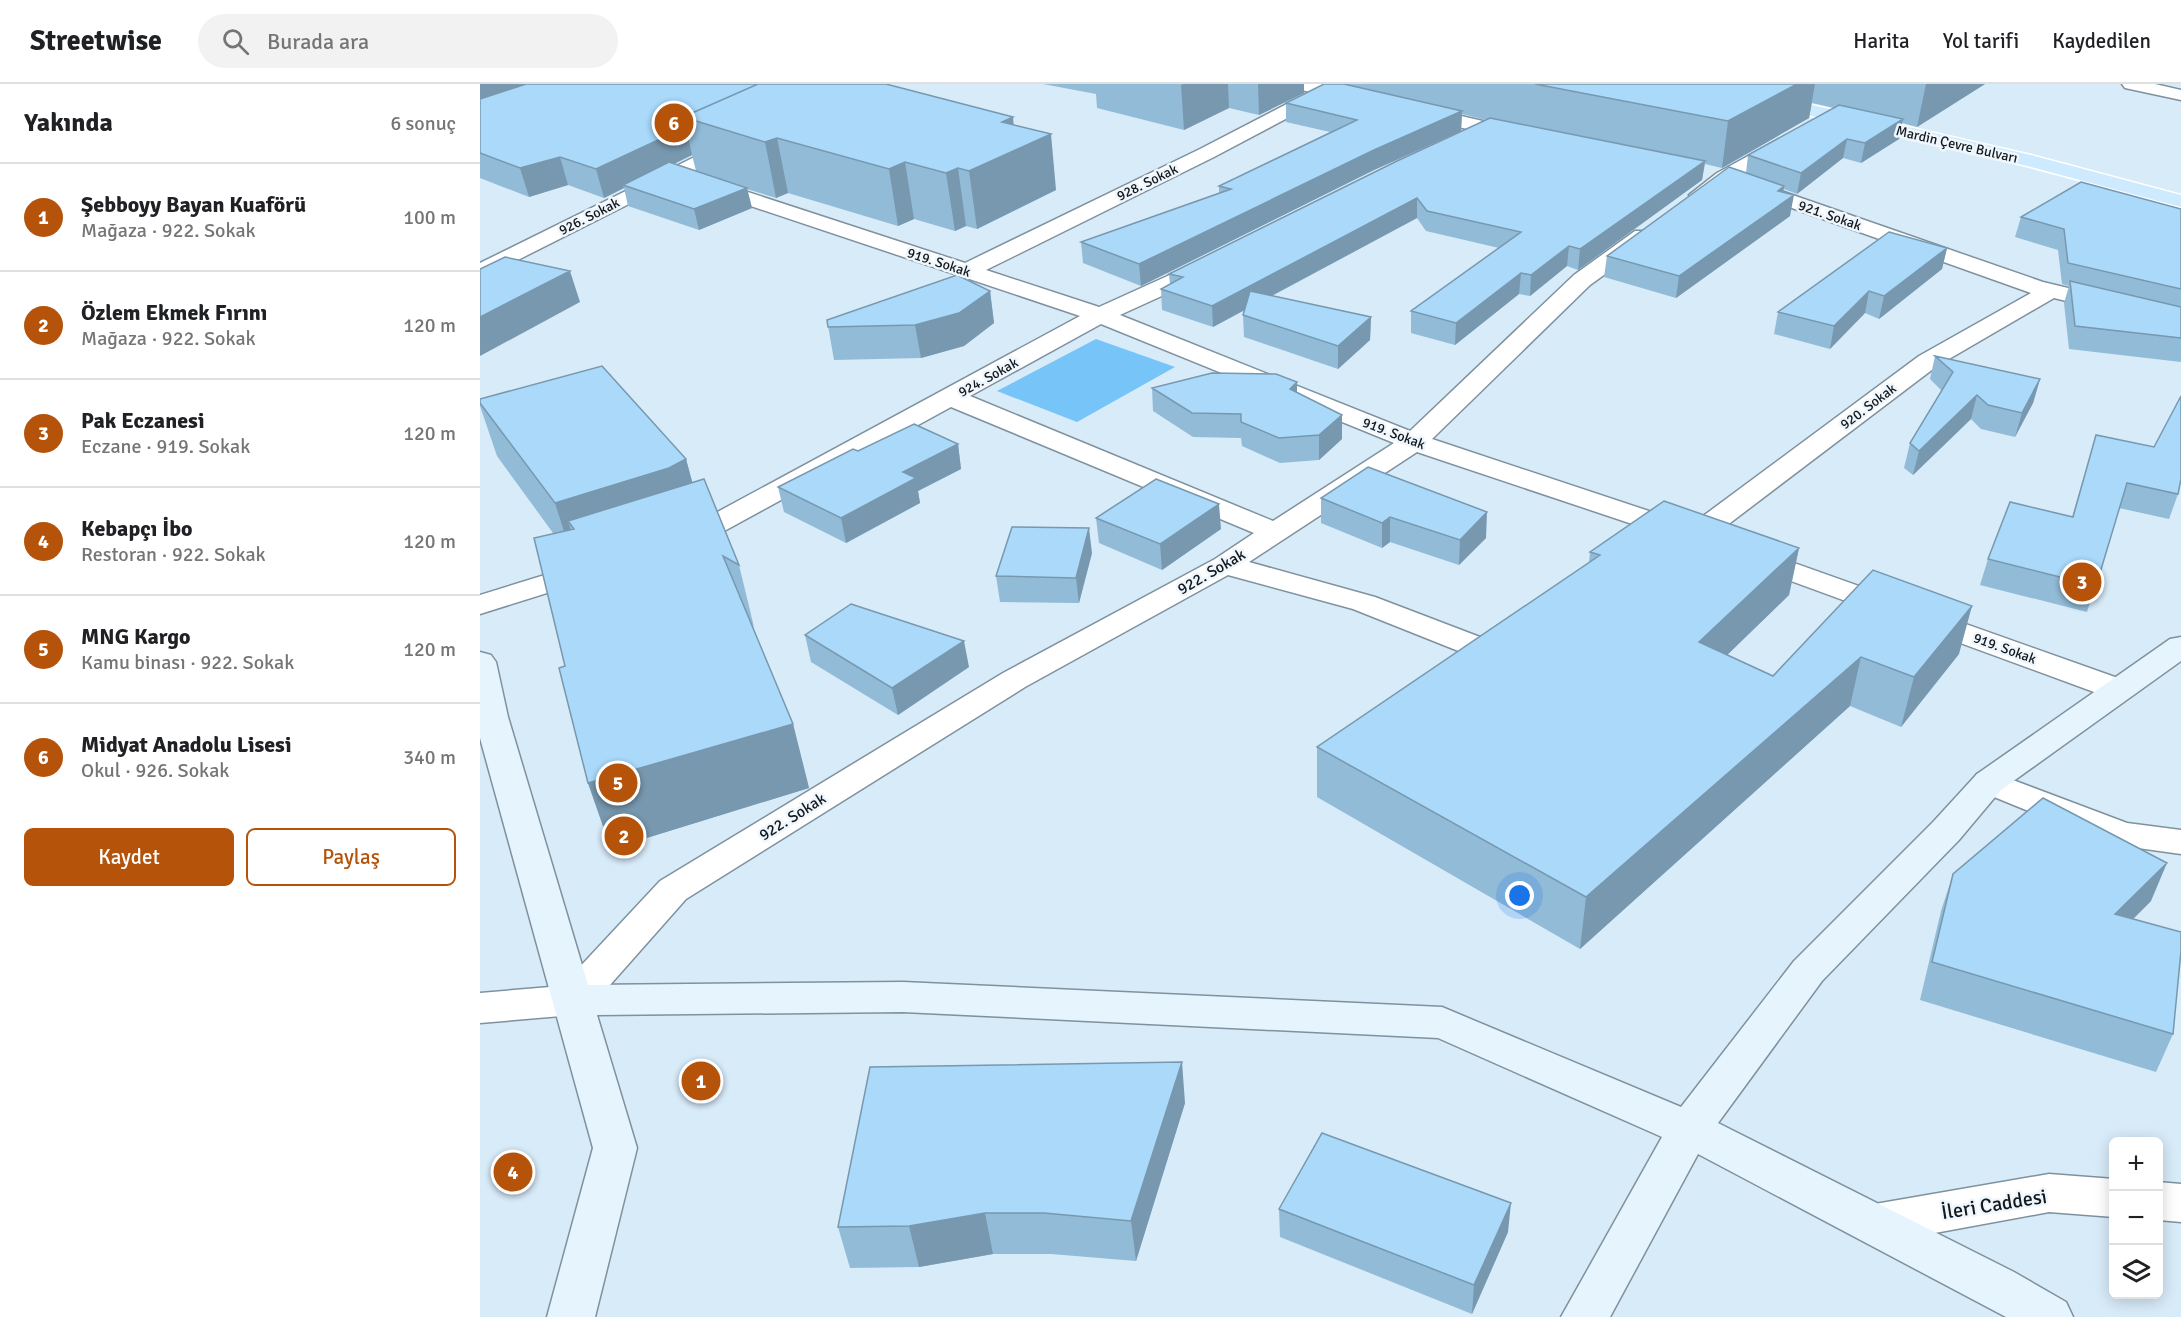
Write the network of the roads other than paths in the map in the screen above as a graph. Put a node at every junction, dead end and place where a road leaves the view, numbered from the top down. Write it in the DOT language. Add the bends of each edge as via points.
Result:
graph roads {
  1 [pos="1299,84"];
  2 [pos="1697,84"];
  3 [pos="1775,84"];
  4 [pos="2131,84"];
  5 [pos="1327,90"];
  6 [pos="2181,95"];
  7 [pos="1833,115"];
  8 [pos="1931,119"];
  9 [pos="1488,128"];
  10 [pos="1988,132"];
  11 [pos="756,134"];
  12 [pos="1534,137"];
  13 [pos="1451,143"];
  14 [pos="2067,152"];
  15 [pos="1694,170"];
  16 [pos="672,173"];
  17 [pos="1724,177"];
  18 [pos="2181,201"];
  19 [pos="1220,259"];
  20 [pos="966,271"];
  21 [pos="480,272"];
  22 [pos="2050,291"];
  23 [pos="1100,315"];
  24 [pos="2181,322"];
  25 [pos="950,397"];
  26 [pos="1414,442"];
  27 [pos="1275,532"];
  28 [pos="1714,543"];
  29 [pos="662,546"];
  30 [pos="605,565"];
  31 [pos="1225,565"];
  32 [pos="480,605"];
  33 [pos="2181,646"];
  34 [pos="1482,649"];
  35 [pos="480,662"];
  36 [pos="2117,689"];
  37 [pos="1989,782"];
  38 [pos="2181,842"];
  39 [pos="573,1000"];
  40 [pos="480,1008"];
  41 [pos="1689,1129"];
  42 [pos="2109,1198"];
  43 [pos="2163,1201"];
  44 [pos="2181,1203"];
  45 [pos="1875,1224"];
  46 [pos="571,1317"];
  47 [pos="1585,1317"];
  48 [pos="2049,1317"];
  1 -- 5 [label="street"];
  2 -- 7 [label="main road, Mardin Çevre Bulvarı"];
  3 -- 8 [label="main road, Mardin Çevre Bulvarı"];
  4 -- 6 [label="street"];
  5 -- 9 [label="street"];
  5 -- 20 [label="street, 928. Sokak"];
  7 -- 17 [label="street, 922. Sokak"];
  7 -- 18 [label="main road, Mardin Çevre Bulvarı"];
  9 -- 12 [label="street"];
  9 -- 13 [label="street"];
  10 -- 14 [label="main road, Mardin Çevre Bulvarı"];
  11 -- 16 [label="street, 926. Sokak"];
  15 -- 17 [label="street, 921. Sokak"];
  16 -- 20 [label="street, 919. Sokak"];
  16 -- 21 [label="street, 926. Sokak"];
  17 -- 22 [label="street, 921. Sokak"];
  17 -- 26 [label="street, 922. Sokak" via="1582,280"];
  19 -- 23 [label="street, 924. Sokak"];
  20 -- 23 [label="street, 919. Sokak"];
  22 -- 24 [label="street, 921. Sokak"];
  22 -- 28 [label="street, 920. Sokak" via="1928,361"];
  23 -- 25 [label="street, 924. Sokak"];
  23 -- 26 [label="street, 919. Sokak"];
  25 -- 27 [label="street"];
  25 -- 29 [label="street, 924. Sokak" via="696,535"];
  26 -- 27 [label="street, 922. Sokak"];
  26 -- 28 [label="street, 919. Sokak"];
  27 -- 31 [label="street, 922. Sokak"];
  28 -- 36 [label="street, 919. Sokak"];
  30 -- 32 [label="street"];
  31 -- 34 [label="street" via="1364,603"];
  31 -- 39 [label="street, 922. Sokak" via="1014,680 673,890"];
  33 -- 36 [label="street"];
  35 -- 39 [label="street" via="491,717"];
  36 -- 37 [label="street"];
  37 -- 38 [label="street" via="2122,835"];
  37 -- 41 [label="street" via="1808,971"];
  39 -- 40 [label="street"];
  39 -- 41 [label="street" via="903,997 1442,1023"];
  39 -- 46 [label="street" via="615,1148"];
  41 -- 45 [label="street"];
  41 -- 47 [label="street"];
  42 -- 45 [label="street, İleri Caddesi" via="2049,1194"];
  43 -- 44 [label="street"];
  45 -- 48 [label="street"];
}
